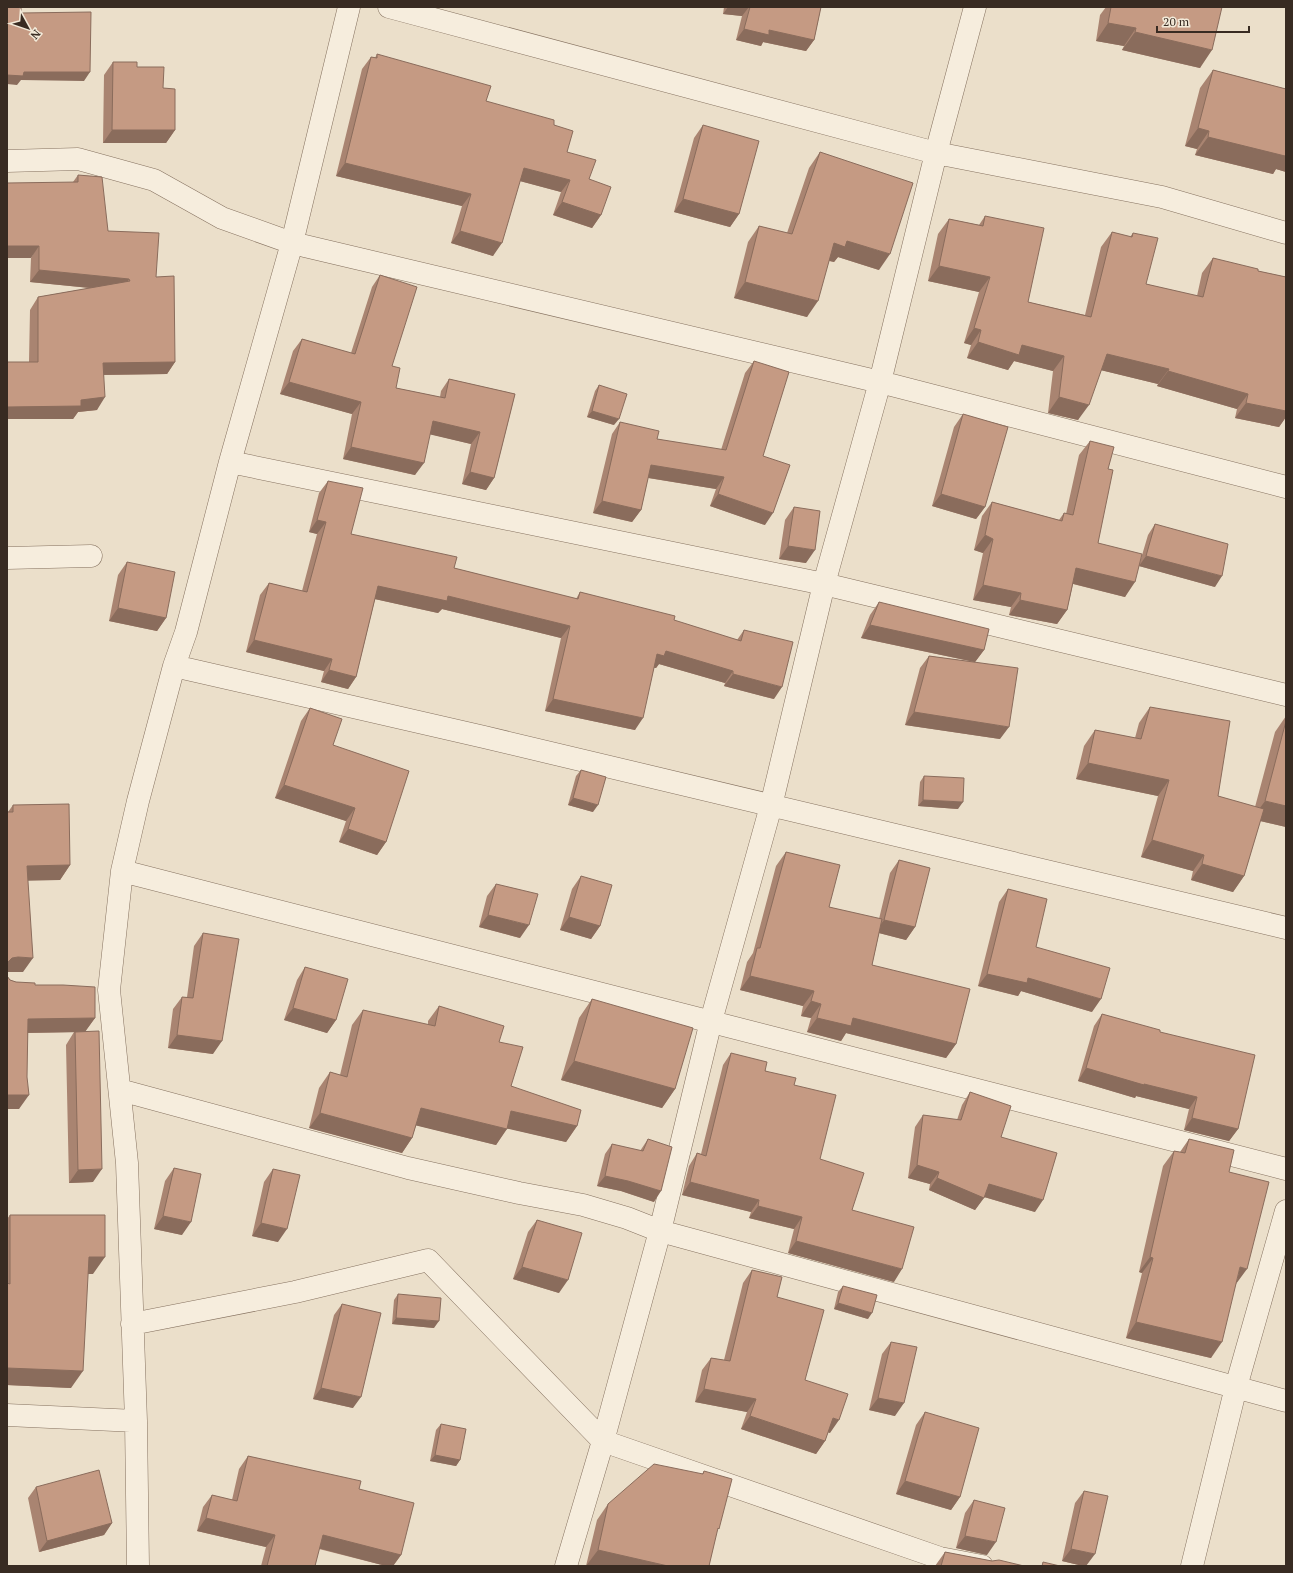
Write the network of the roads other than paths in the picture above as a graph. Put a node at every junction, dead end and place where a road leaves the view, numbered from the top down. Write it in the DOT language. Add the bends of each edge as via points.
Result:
graph roads {
  1 [pos="349,7"];
  2 [pos="389,7"];
  3 [pos="975,7"];
  4 [pos="936,153"];
  5 [pos="7,161"];
  6 [pos="1286,233"];
  7 [pos="292,243"];
  8 [pos="880,382"];
  9 [pos="230,462"];
  10 [pos="1286,487"];
  11 [pos="91,556"];
  12 [pos="7,558"];
  13 [pos="824,584"];
  14 [pos="174,666"];
  15 [pos="1286,695"];
  16 [pos="771,806"];
  17 [pos="122,871"];
  18 [pos="1286,928"];
  19 [pos="86,989"];
  20 [pos="109,990"];
  21 [pos="711,1021"];
  22 [pos="120,1090"];
  23 [pos="1286,1169"];
  24 [pos="1286,1211"];
  25 [pos="660,1231"];
  26 [pos="132,1324"];
  27 [pos="1236,1387"];
  28 [pos="1286,1401"];
  29 [pos="7,1416"];
  30 [pos="136,1421"];
  31 [pos="603,1440"];
  32 [pos="138,1566"];
  33 [pos="566,1566"];
  34 [pos="982,1566"];
  35 [pos="1192,1566"];
  1 -- 7 [label="street"];
  2 -- 4 [label="street"];
  3 -- 4 [label="street"];
  4 -- 6 [label="street" via="1162,197"];
  4 -- 8 [label="street"];
  5 -- 7 [label="street" via="78,159 154,180 222,218"];
  7 -- 8 [label="street"];
  7 -- 9 [label="street"];
  8 -- 10 [label="street"];
  8 -- 13 [label="street"];
  9 -- 13 [label="street"];
  9 -- 14 [label="street" via="186,632"];
  11 -- 12 [label="street"];
  13 -- 15 [label="street"];
  13 -- 16 [label="street"];
  14 -- 16 [label="street"];
  14 -- 17 [label="street"];
  16 -- 18 [label="street"];
  16 -- 21 [label="street"];
  17 -- 20 [label="street"];
  17 -- 21 [label="street"];
  19 -- 20 [label="street"];
  20 -- 22 [label="street"];
  21 -- 23 [label="street"];
  21 -- 25 [label="street"];
  22 -- 25 [label="street" via="408,1168 583,1205"];
  22 -- 26 [label="street" via="127,1163"];
  24 -- 27 [label="street"];
  25 -- 27 [label="street"];
  25 -- 31 [label="street"];
  26 -- 30 [label="street"];
  26 -- 31 [label="street" via="295,1292 428,1260"];
  27 -- 28 [label="street"];
  27 -- 35 [label="street"];
  29 -- 30 [label="street"];
  30 -- 32 [label="street"];
  31 -- 33 [label="street"];
  31 -- 34 [label="street" via="940,1558"];
}
